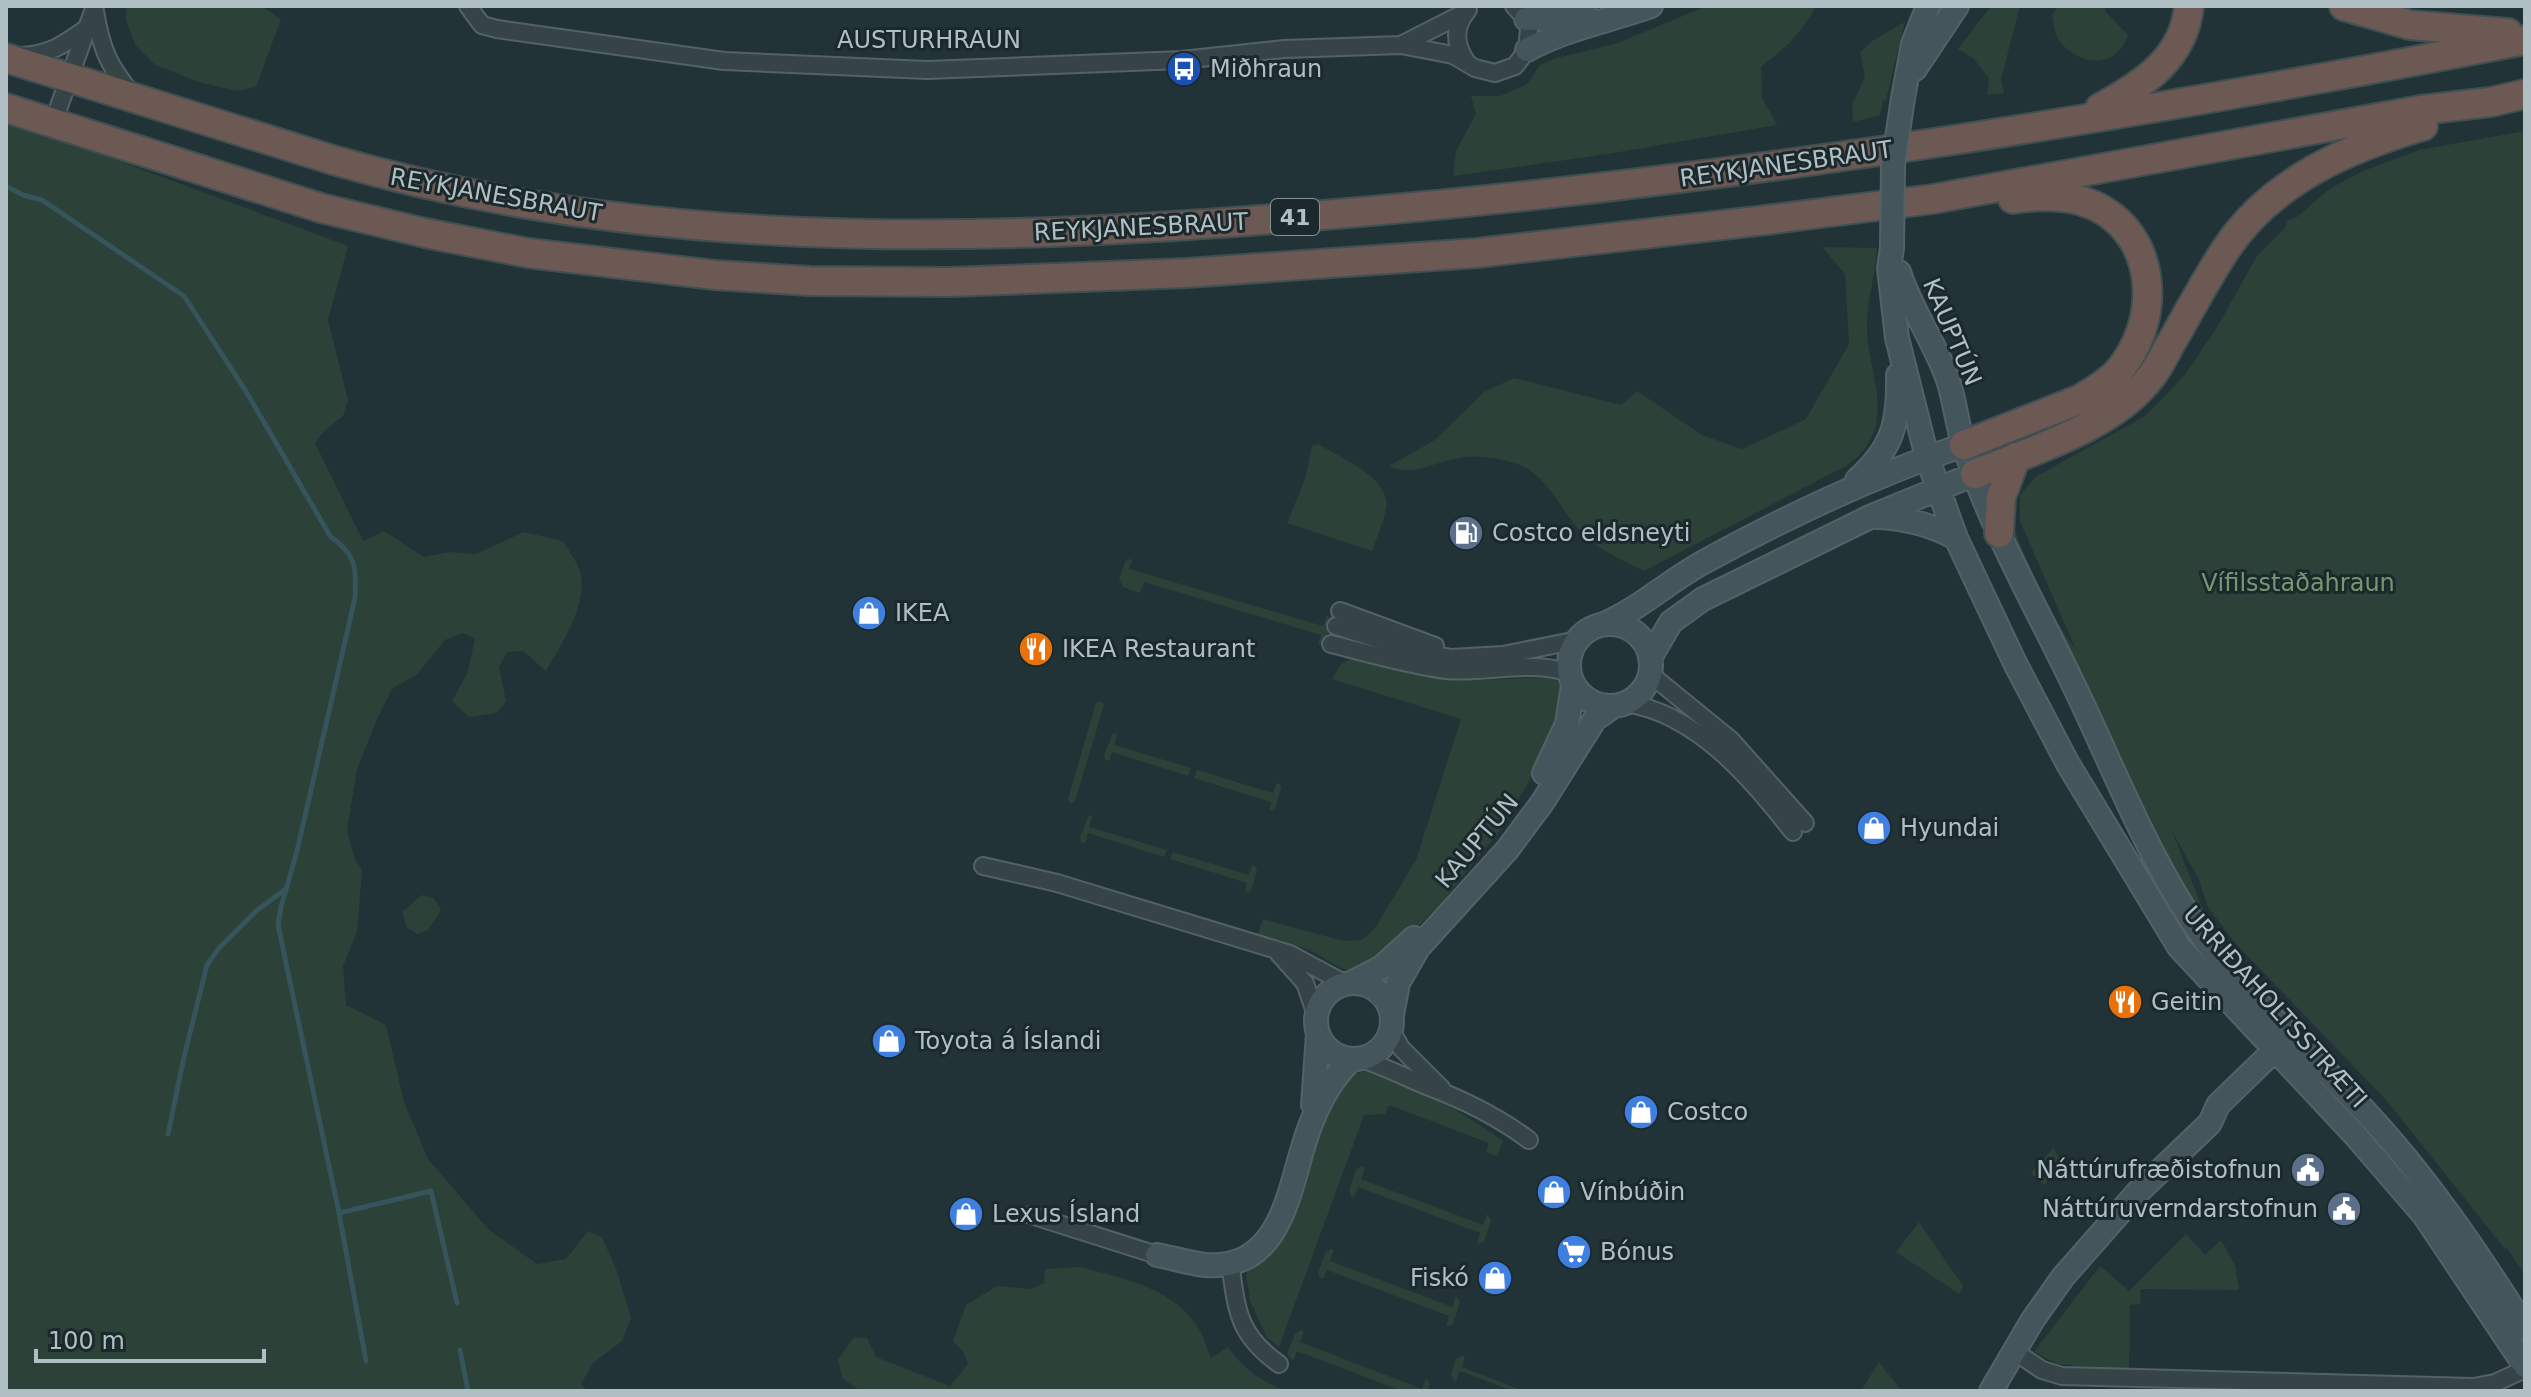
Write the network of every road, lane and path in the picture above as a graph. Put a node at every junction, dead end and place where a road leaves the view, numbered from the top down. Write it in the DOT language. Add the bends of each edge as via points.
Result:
graph roads {
  1 [pos="95,6"];
  2 [pos="1651,6"];
  3 [pos="1928,6"];
  4 [pos="1957,6"];
  5 [pos="2189,6"];
  6 [pos="2344,6"];
  7 [pos="469,7"];
  8 [pos="1471,8"];
  9 [pos="1520,12"];
  10 [pos="1609,17"];
  11 [pos="87,28"];
  12 [pos="2525,37"];
  13 [pos="1401,45"];
  14 [pos="1527,50"];
  15 [pos="6,58"];
  16 [pos="1467,62"];
  17 [pos="70,78"];
  18 [pos="1905,91"];
  19 [pos="2525,94"];
  20 [pos="136,99"];
  21 [pos="2491,102"];
  22 [pos="6,108"];
  23 [pos="2082,118"];
  24 [pos="53,123"];
  25 [pos="1766,220"];
  26 [pos="1892,248"];
  27 [pos="1897,338"];
  28 [pos="1964,445"];
  29 [pos="1927,457"];
  30 [pos="2016,457"];
  31 [pos="1975,474"];
  32 [pos="1938,488"];
  33 [pos="1845,492"];
  34 [pos="1872,516"];
  35 [pos="1999,533"];
  36 [pos="1956,538"];
  37 [pos="1338,619"];
  38 [pos="1604,624"];
  39 [pos="1578,640"];
  40 [pos="1331,644"];
  41 [pos="1650,666"];
  42 [pos="1571,679"];
  43 [pos="1620,705"];
  44 [pos="983,866"];
  45 [pos="1278,953"];
  46 [pos="1348,983"];
  47 [pos="1391,1022"];
  48 [pos="1317,1025"];
  49 [pos="2288,1049"];
  50 [pos="1356,1059"];
  51 [pos="1443,1090"];
  52 [pos="1311,1123"];
  53 [pos="1529,1140"];
  54 [pos="1031,1215"];
  55 [pos="1157,1255"];
  56 [pos="1230,1263"];
  57 [pos="2525,1328"];
  58 [pos="2014,1351"];
  59 [pos="1279,1364"];
  60 [pos="2525,1367"];
  61 [pos="2169,1385"];
  62 [pos="1991,1391"];
  1 -- 11 [label="street"];
  1 -- 20 [label="street" via="100,43"];
  2 -- 10 [label="street, AUSTURHRAUN"];
  3 -- 18 [label="street, KAUPTÚN" via="1913,44"];
  4 -- 18 [label="street, KAUPTÚN"];
  5 -- 23 [label="highway" via="2167,62 2126,94"];
  6 -- 12 [label="highway" via="2410,25"];
  7 -- 13 [label="street, AUSTURHRAUN" via="482,25 497,29 724,61 881,69 1182,60 1284,49"];
  8 -- 13 [label="street, AUSTURHRAUN"];
  8 -- 16 [label="street, AUSTURHRAUN" via="1456,35"];
  9 -- 10 [label="street, AUSTURHRAUN"];
  9 -- 14 [label="street, AUSTURHRAUN" via="1529,29"];
  10 -- 14 [label="street, AUSTURHRAUN"];
  11 -- 15 [label="street" via="41,55"];
  11 -- 17 [label="street"];
  12 -- 23 [label="highway, REYKJANESBRAUT / 41" via="2272,89"];
  13 -- 16 [label="street, AUSTURHRAUN" via="1433,49"];
  14 -- 16 [label="street, AUSTURHRAUN" via="1505,71 1484,72"];
  15 -- 17 [label="highway, REYKJANESBRAUT / 41"];
  17 -- 20 [label="highway, REYKJANESBRAUT / 41"];
  17 -- 24 [label="street"];
  18 -- 26 [label="street, KAUPTÚN, bridge" via="1893,165"];
  19 -- 21 [label="highway, REYKJANESBRAUT / 41"];
  20 -- 23 [label="highway, REYKJANESBRAUT / 41" via="384,175 487,197 715,227 889,234 1111,230 1559,194"];
  21 -- 25 [label="highway, REYKJANESBRAUT / 41" via="2421,110 1933,199"];
  21 -- 30 [label="highway" via="2340,154 2268,201 2227,247 2149,380 2084,430"];
  22 -- 24 [label="highway, REYKJANESBRAUT / 41"];
  24 -- 25 [label="highway, REYKJANESBRAUT / 41" via="253,188 425,233 574,260 809,281 1186,273 1477,253"];
  25 -- 28 [label="highway" via="1822,223 2052,196 2092,205 2129,234 2149,286 2139,337 2120,369 2081,399"];
  26 -- 27 [label="street, KAUPTÚN" via="1889,268"];
  26 -- 28 [label="street, KAUPTÚN" via="1911,307 1949,381"];
  27 -- 29 [label="street, KAUPTÚN"];
  27 -- 33 [label="street" via="1897,399 1889,441 1872,468"];
  28 -- 29 [label="street"];
  28 -- 31 [label="street, URRIÐAHOLTSSTRÆTI"];
  29 -- 32 [label="street, KAUPTÚN"];
  29 -- 33 [label="street"];
  30 -- 31 [label="highway"];
  30 -- 35 [label="highway" via="2001,497"];
  31 -- 32 [label="street, KAUPTÚN"];
  31 -- 35 [label="street, URRIÐAHOLTSSTRÆTI"];
  32 -- 34 [label="street, KAUPTÚN"];
  32 -- 36 [label="street, URRIÐAHOLTSSTRÆTI"];
  33 -- 38 [label="street" via="1703,562"];
  34 -- 36 [label="street" via="1906,519"];
  34 -- 41 [label="street, KAUPTÚN" via="1694,604 1671,622"];
  35 -- 49 [label="street, URRIÐAHOLTSSTRÆTI" via="2174,893"];
  36 -- 49 [label="street, URRIÐAHOLTSSTRÆTI" via="2040,713 2179,947"];
  37 -- 39 [label="street" via="1451,658 1503,655"];
  38 -- 39 [label="street"];
  38 -- 41 [label="street" via="1639,636"];
  39 -- 42 [label="street, KAUPTÚN" via="1572,650"];
  40 -- 42 [label="street" via="1446,670 1544,667"];
  41 -- 43 [label="street, KAUPTÚN" via="1645,686"];
  41 -- 43 [label="street" via="1731,740 1799,828 1704,739 1662,713"];
  42 -- 43 [label="street" via="1590,702"];
  42 -- 46 [label="street, KAUPTÚN" via="1567,724 1557,751 1497,842 1411,941 1382,967"];
  43 -- 47 [label="street, KAUPTÚN" via="1595,719 1507,850 1418,948 1398,983"];
  44 -- 45 [label="street" via="1072,888"];
  45 -- 46 [label="street" via="1303,959"];
  45 -- 48 [label="street" via="1305,983"];
  46 -- 47 [label="street" via="1382,995"];
  46 -- 48 [label="street, KAUPTÚN" via="1323,998"];
  47 -- 50 [label="street" via="1380,1049"];
  47 -- 51 [label="street" via="1401,1048"];
  48 -- 50 [label="street" via="1326,1047"];
  48 -- 52 [label="street"];
  49 -- 57 [label="street, URRIÐAHOLTSSTRÆTI" via="2419,1171"];
  49 -- 58 [label="street" via="2218,1105 2210,1123 2137,1193 2063,1277"];
  49 -- 60 [label="street, URRIÐAHOLTSSTRÆTI" via="2424,1215"];
  50 -- 51 [label="street"];
  50 -- 52 [label="street" via="1332,1080"];
  51 -- 53 [label="street" via="1496,1116"];
  52 -- 56 [label="street" via="1281,1220 1249,1255"];
  54 -- 55 [label="street"];
  55 -- 56 [label="street" via="1206,1265"];
  56 -- 59 [label="street" via="1245,1331"];
  58 -- 61 [label="street" via="2062,1376"];
  58 -- 62 [label="street"];
  60 -- 61 [label="street" via="2495,1383 2473,1387"];
}
